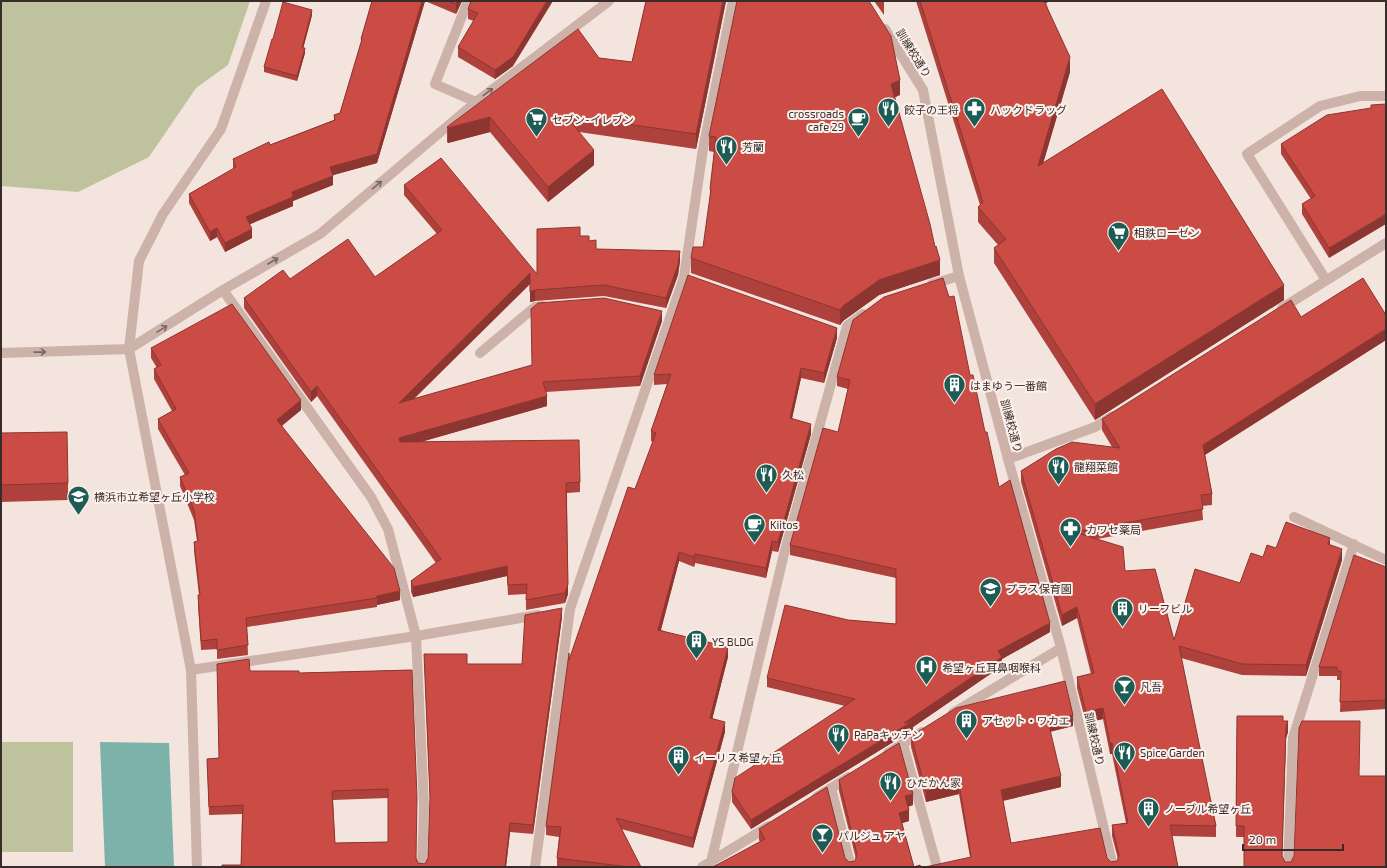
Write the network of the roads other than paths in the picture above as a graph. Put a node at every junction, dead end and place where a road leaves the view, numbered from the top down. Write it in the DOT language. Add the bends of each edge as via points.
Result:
graph roads {
  1 [pos="266,1"];
  2 [pos="468,1"];
  3 [pos="609,1"];
  4 [pos="733,1"];
  5 [pos="879,19"];
  6 [pos="1386,96"];
  7 [pos="476,102"];
  8 [pos="1386,243"];
  9 [pos="960,276"];
  10 [pos="1326,280"];
  11 [pos="924,287"];
  12 [pos="223,290"];
  13 [pos="550,306"];
  14 [pos="870,309"];
  15 [pos="1273,313"];
  16 [pos="129,349"];
  17 [pos="1,353"];
  18 [pos="480,353"];
  19 [pos="1121,411"];
  20 [pos="1008,459"];
  21 [pos="1294,517"];
  22 [pos="1354,544"];
  23 [pos="1386,560"];
  24 [pos="546,613"];
  25 [pos="416,636"];
  26 [pos="1061,648"];
  27 [pos="191,670"];
  28 [pos="942,720"];
  29 [pos="929,728"];
  30 [pos="903,744"];
  31 [pos="877,760"];
  32 [pos="857,772"];
  33 [pos="831,788"];
  34 [pos="811,801"];
  35 [pos="778,821"];
  36 [pos="708,865"];
  37 [pos="197,867"];
  38 [pos="422,867"];
  39 [pos="535,867"];
  40 [pos="851,867"];
  41 [pos="937,867"];
  42 [pos="1113,867"];
  43 [pos="1288,867"];
  1 -- 16 [label="street" via="221,129 163,214 139,261"];
  2 -- 7 [label="street" via="435,84"];
  7 -- 3 [label="street, one-way"];
  4 -- 39 [label="street" via="703,149 688,279 667,315 566,610"];
  5 -- 9 [label="street, 訓練校通り" via="923,90"];
  6 -- 10 [label="street" via="1360,96 1320,106 1247,154"];
  12 -- 7 [label="street, one-way" via="320,234"];
  8 -- 10 [label="street"];
  9 -- 11 [label="street"];
  9 -- 20 [label="street, 訓練校通り"];
  10 -- 15 [label="street"];
  16 -- 12 [label="street, one-way"];
  12 -- 25 [label="street" via="371,497 388,529"];
  13 -- 18 [label="street" via="535,307"];
  14 -- 36 [label="street" via="841,333"];
  17 -- 16 [label="street, one-way"];
  16 -- 27 [label="street"];
  19 -- 20 [label="street" via="1095,428"];
  20 -- 26 [label="street, 訓練校通り"];
  21 -- 22 [label="street"];
  22 -- 23 [label="street"];
  22 -- 43 [label="street" via="1293,738"];
  24 -- 25 [label="street"];
  25 -- 27 [label="street"];
  25 -- 38 [label="street" via="424,806"];
  26 -- 28 [label="street"];
  26 -- 42 [label="street, 訓練校通り"];
  27 -- 37 [label="street"];
  29 -- 30 [label="street"];
  30 -- 31 [label="street"];
  30 -- 41 [label="street"];
  32 -- 33 [label="street"];
  33 -- 34 [label="street"];
  33 -- 40 [label="street"];
  35 -- 36 [label="street"];
}
